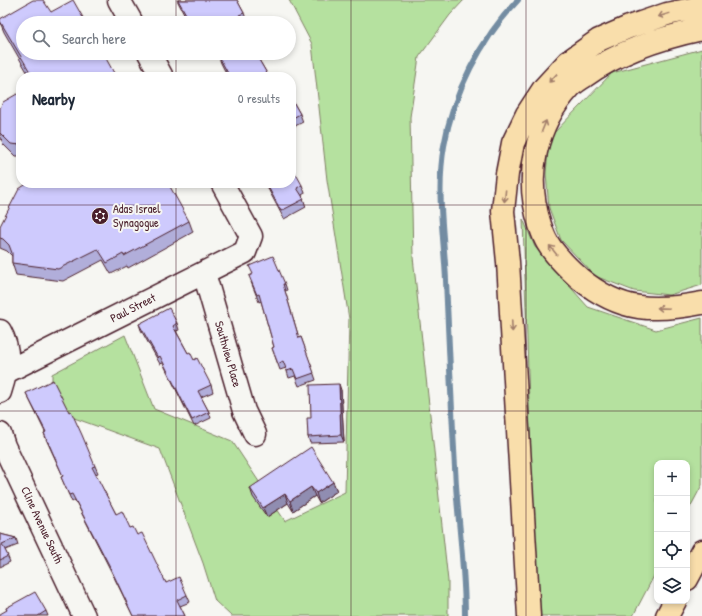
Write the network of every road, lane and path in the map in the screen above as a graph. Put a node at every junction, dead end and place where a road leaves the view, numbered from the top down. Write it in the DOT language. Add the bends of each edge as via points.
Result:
graph roads {
  1 [pos="119,0"];
  2 [pos="702,7"];
  3 [pos="128,16"];
  4 [pos="702,29"];
  5 [pos="153,60"];
  6 [pos="159,72"];
  7 [pos="225,188"];
  8 [pos="204,273"];
  9 [pos="702,303"];
  10 [pos="0,331"];
  11 [pos="6,372"];
  12 [pos="0,392"];
  13 [pos="0,434"];
  14 [pos="255,434"];
  15 [pos="702,551"];
  16 [pos="690,573"];
  17 [pos="673,604"];
  18 [pos="84,616"];
  19 [pos="528,616"];
  20 [pos="667,616"];
  1 -- 3 [label="street"];
  2 -- 19 [label="highway, one-way" via="667,14 629,27 599,40 568,62 544,88 527,114 513,143 503,211"];
  9 -- 4 [label="highway, one-way" via="674,308 638,307 611,298 587,284 566,266 546,242 536,212 532,180 539,139 549,116 571,86 600,65 636,48 673,35"];
  5 -- 6 [label="street"];
  7 -- 8 [label="street, Paul Street" via="251,236 245,252"];
  8 -- 11 [label="street, Paul Street"];
  8 -- 14 [label="street, Southview Place" via="244,410"];
  10 -- 11 [label="street" via="8,353"];
  11 -- 12 [label="street"];
  13 -- 18 [label="street, Cline Avenue South"];
  15 -- 16 [label="highway"];
  17 -- 20 [label="highway"];
}
